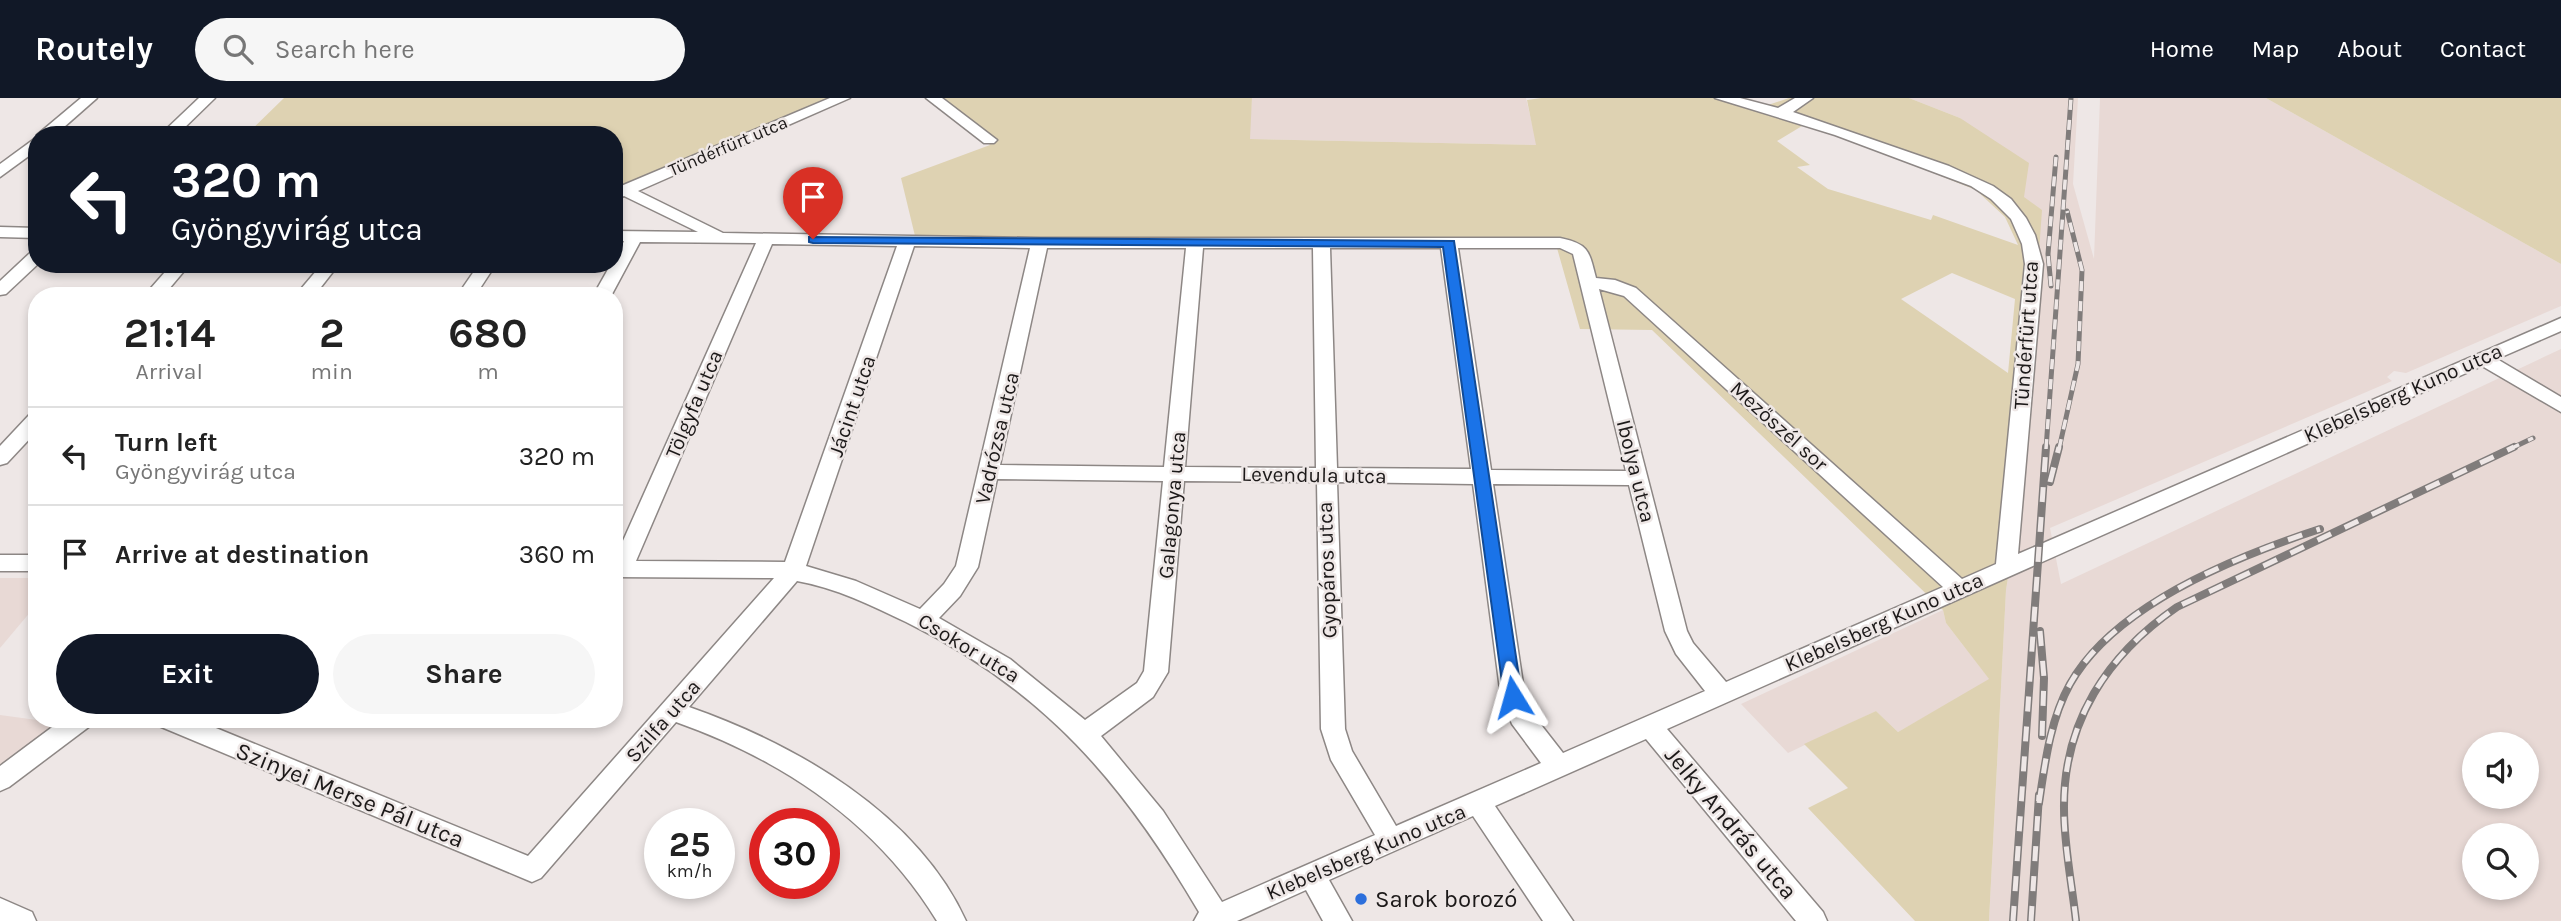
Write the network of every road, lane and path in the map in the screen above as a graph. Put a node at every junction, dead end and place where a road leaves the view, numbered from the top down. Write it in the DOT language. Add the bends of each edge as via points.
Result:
graph roads {
  1 [pos="90,98"];
  2 [pos="208,98"];
  3 [pos="843,98"];
  4 [pos="933,98"];
  5 [pos="1722,98"];
  6 [pos="1805,98"];
  7 [pos="1782,112"];
  8 [pos="56,126"];
  9 [pos="178,126"];
  10 [pos="989,140"];
  11 [pos="28,149"];
  12 [pos="0,172"];
  13 [pos="623,190"];
  14 [pos="623,196"];
  15 [pos="0,232"];
  16 [pos="28,233"];
  17 [pos="623,236"];
  18 [pos="635,236"];
  19 [pos="720,237"];
  20 [pos="766,239"];
  21 [pos="908,240"];
  22 [pos="1040,243"];
  23 [pos="1195,243"];
  24 [pos="1321,243"];
  25 [pos="1449,243"];
  26 [pos="623,258"];
  27 [pos="28,264"];
  28 [pos="174,273"];
  29 [pos="323,273"];
  30 [pos="1589,283"];
  31 [pos="161,287"];
  32 [pos="312,287"];
  33 [pos="0,290"];
  34 [pos="2561,324"];
  35 [pos="2482,358"];
  36 [pos="2561,406"];
  37 [pos="28,428"];
  38 [pos="0,458"];
  39 [pos="989,472"];
  40 [pos="1175,474"];
  41 [pos="1325,475"];
  42 [pos="1482,477"];
  43 [pos="1638,478"];
  44 [pos="623,558"];
  45 [pos="0,563"];
  46 [pos="28,563"];
  47 [pos="623,569"];
  48 [pos="2006,569"];
  49 [pos="793,571"];
  50 [pos="1958,588"];
  51 [pos="924,619"];
  52 [pos="1721,693"];
  53 [pos="671,710"];
  54 [pos="1649,725"];
  55 [pos="69,728"];
  56 [pos="190,728"];
  57 [pos="1086,733"];
  58 [pos="1558,766"];
  59 [pos="0,780"];
  60 [pos="1478,803"];
  61 [pos="1391,840"];
  62 [pos="532,870"];
  63 [pos="1311,875"];
  64 [pos="0,910"];
  65 [pos="1212,919"];
  66 [pos="22,921"];
  67 [pos="952,921"];
  68 [pos="1338,921"];
  69 [pos="1559,921"];
  70 [pos="1813,921"];
  1 -- 8 [label="street"];
  2 -- 9 [label="street"];
  3 -- 13 [label="street, Tündérfürt utca"];
  4 -- 10 [label="street"];
  5 -- 7 [label="street, Tündérfürt utca"];
  6 -- 7 [label="street"];
  7 -- 48 [label="street, Tündérfürt utca" via="1971,180 2010,207 2028,234 2034,264"];
  11 -- 12 [label="street"];
  14 -- 19 [label="street"];
  15 -- 16 [label="street"];
  17 -- 18 [label="street"];
  18 -- 19 [label="street"];
  18 -- 26 [label="street"];
  19 -- 20 [label="street"];
  20 -- 21 [label="street"];
  20 -- 44 [label="street, Tölgyfa utca"];
  21 -- 22 [label="street"];
  21 -- 49 [label="street, Jácint utca"];
  22 -- 23 [label="street"];
  22 -- 39 [label="street, Vadrózsa utca"];
  23 -- 24 [label="street"];
  23 -- 40 [label="street, Galagonya utca"];
  24 -- 25 [label="street"];
  24 -- 41 [label="street, Gyopáros utca"];
  25 -- 30 [label="street, Ibolya utca" via="1568,244 1580,249"];
  25 -- 42 [label="street"];
  27 -- 33 [label="street"];
  28 -- 31 [label="street"];
  29 -- 32 [label="street"];
  30 -- 43 [label="street, Ibolya utca"];
  30 -- 50 [label="street, Mezőszél sor" via="1615,285 1630,292"];
  34 -- 35 [label="street, Klebelsberg Kuno utca"];
  35 -- 36 [label="street"];
  35 -- 48 [label="street, Klebelsberg Kuno utca"];
  37 -- 38 [label="street"];
  39 -- 40 [label="street, Levendula utca"];
  39 -- 51 [label="street, Vadrózsa utca" via="967,566"];
  40 -- 41 [label="street, Levendula utca"];
  40 -- 57 [label="street, Galagonya utca" via="1156,673 1145,690"];
  41 -- 42 [label="street, Levendula utca"];
  41 -- 61 [label="street, Gyopáros utca" via="1333,729 1340,753"];
  42 -- 43 [label="street, Levendula utca"];
  42 -- 58 [label="street" via="1513,697 1521,717"];
  43 -- 52 [label="street, Ibolya utca" via="1679,639"];
  45 -- 46 [label="street"];
  47 -- 49 [label="street, Csokor utca"];
  48 -- 50 [label="street, Klebelsberg Kuno utca"];
  49 -- 51 [label="street, Csokor utca"];
  49 -- 53 [label="street, Szilfa utca"];
  50 -- 52 [label="street, Klebelsberg Kuno utca"];
  51 -- 57 [label="street, Csokor utca" via="994,659"];
  52 -- 54 [label="street, Klebelsberg Kuno utca"];
  53 -- 62 [label="street, Szilfa utca"];
  53 -- 67 [label="street" via="756,743 843,795 914,866"];
  54 -- 58 [label="street, Klebelsberg Kuno utca"];
  54 -- 70 [label="street, Jelky András utca"];
  55 -- 59 [label="street"];
  56 -- 62 [label="street, Szinyei Merse Pál utca"];
  57 -- 65 [label="street, Csokor utca" via="1146,804 1181,855"];
  58 -- 60 [label="street, Klebelsberg Kuno utca"];
  60 -- 61 [label="street, Klebelsberg Kuno utca"];
  60 -- 69 [label="street"];
  61 -- 63 [label="street, Klebelsberg Kuno utca"];
  63 -- 65 [label="street, Klebelsberg Kuno utca"];
  63 -- 68 [label="street"];
  64 -- 66 [label="street"];
}
